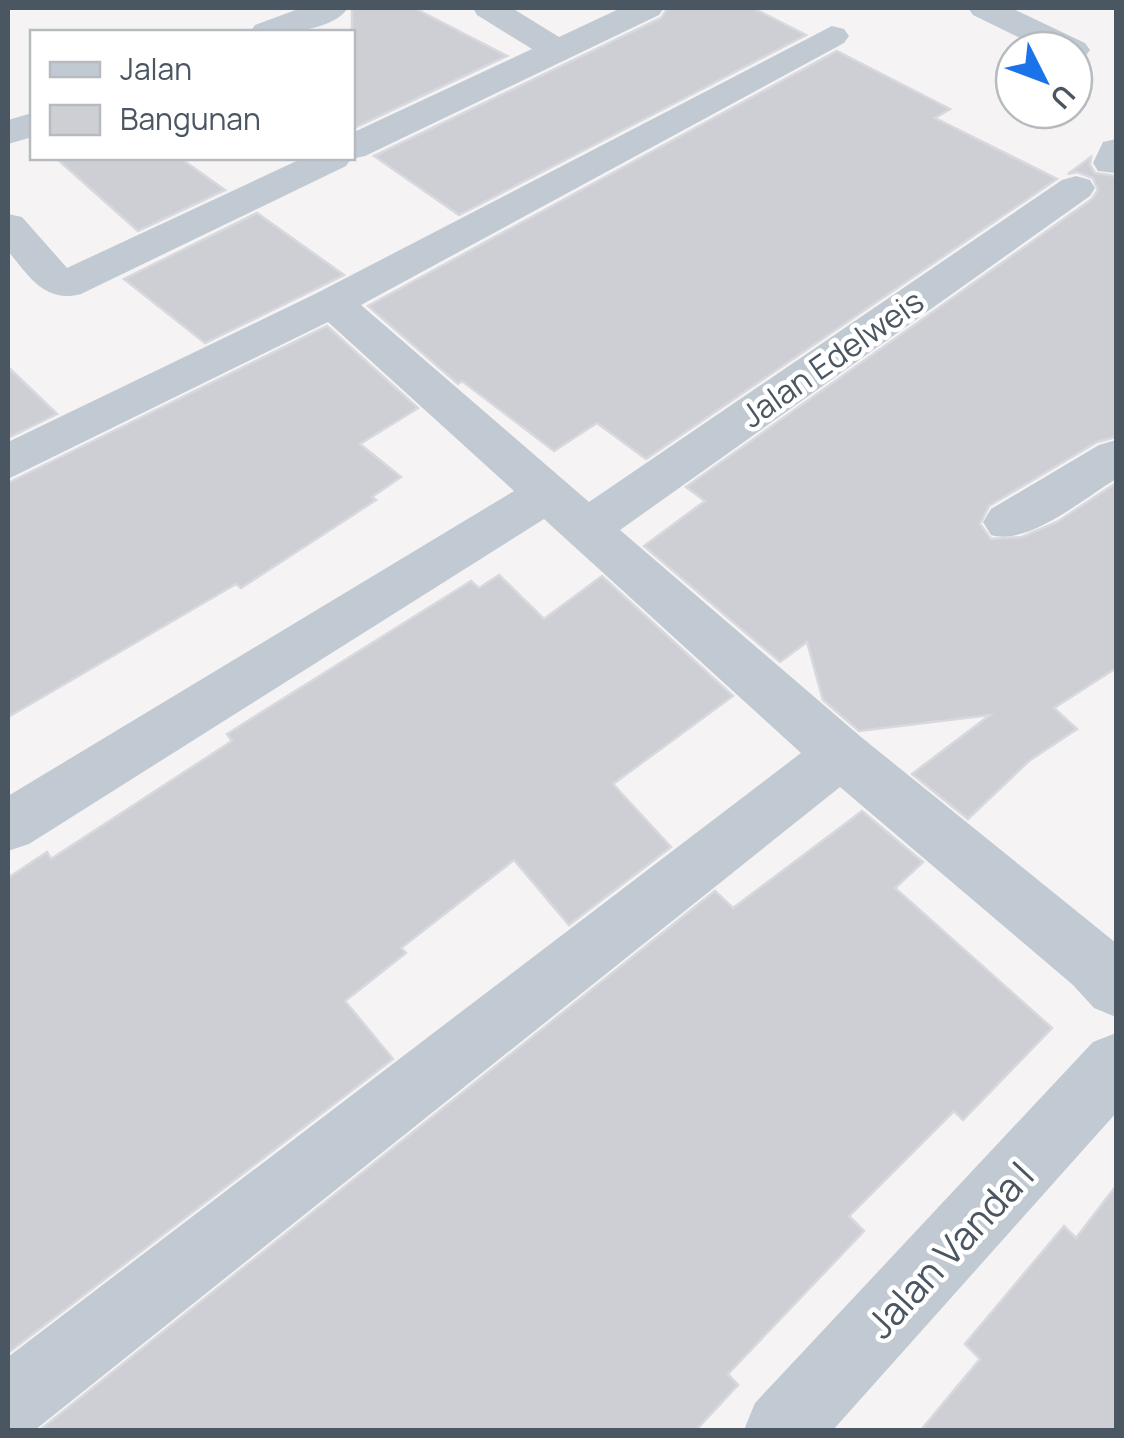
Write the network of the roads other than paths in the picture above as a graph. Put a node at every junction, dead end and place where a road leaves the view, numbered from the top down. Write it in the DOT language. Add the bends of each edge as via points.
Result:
graph roads {
  1 [pos="331,8"];
  2 [pos="490,8"];
  3 [pos="647,8"];
  4 [pos="985,8"];
  5 [pos="272,30"];
  6 [pos="1031,30"];
  7 [pos="832,36"];
  8 [pos="555,49"];
  9 [pos="355,147"];
  10 [pos="1116,150"];
  11 [pos="329,160"];
  12 [pos="1116,162"];
  13 [pos="1076,188"];
  14 [pos="8,226"];
  15 [pos="332,303"];
  16 [pos="1116,457"];
  17 [pos="8,462"];
  18 [pos="547,494"];
  19 [pos="1008,522"];
  20 [pos="587,528"];
  21 [pos="841,754"];
  22 [pos="8,826"];
  23 [pos="1116,988"];
  24 [pos="1116,1066"];
  25 [pos="8,1404"];
  26 [pos="782,1430"];
  1 -- 5 [label="street"];
  2 -- 8 [label="street"];
  3 -- 8 [label="street"];
  4 -- 6 [label="street"];
  7 -- 15 [label="street"];
  8 -- 9 [label="street"];
  10 -- 12 [label="street"];
  11 -- 14 [label="street" via="66,285"];
  13 -- 20 [label="street, Jalan Edelweis"];
  15 -- 17 [label="street"];
  15 -- 18 [label="street"];
  16 -- 19 [label="street"];
  18 -- 20 [label="street"];
  18 -- 22 [label="street"];
  20 -- 21 [label="street"];
  21 -- 23 [label="street"];
  21 -- 25 [label="street"];
  24 -- 26 [label="street, Jalan Vanda I"];
}
